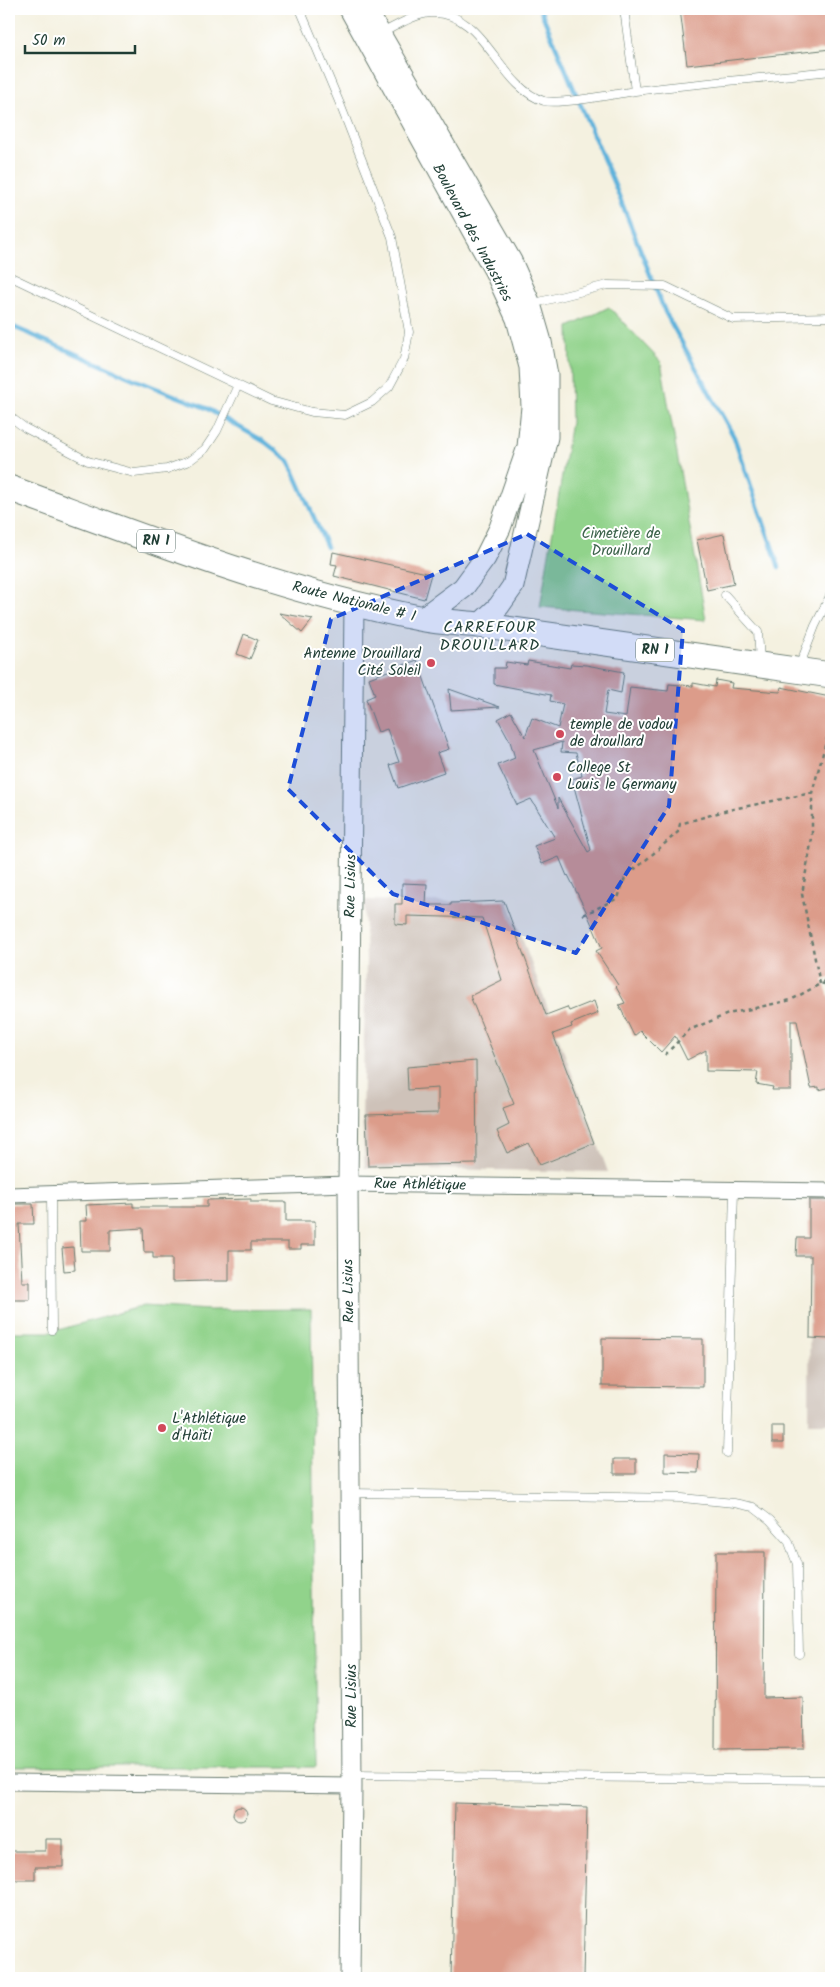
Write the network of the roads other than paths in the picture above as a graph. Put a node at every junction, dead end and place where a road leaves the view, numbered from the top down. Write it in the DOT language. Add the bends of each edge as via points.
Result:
graph roads {
  1 [pos="300,9"];
  2 [pos="350,9"];
  3 [pos="366,9"];
  4 [pos="624,9"];
  5 [pos="380,33"];
  6 [pos="831,71"];
  7 [pos="635,91"];
  8 [pos="9,276"];
  9 [pos="530,304"];
  10 [pos="831,317"];
  11 [pos="238,385"];
  12 [pos="9,416"];
  13 [pos="9,488"];
  14 [pos="831,594"];
  15 [pos="726,595"];
  16 [pos="351,603"];
  17 [pos="421,619"];
  18 [pos="479,624"];
  19 [pos="760,666"];
  20 [pos="798,671"];
  21 [pos="831,675"];
  22 [pos="348,1184"];
  23 [pos="734,1190"];
  24 [pos="831,1191"];
  25 [pos="51,1194"];
  26 [pos="9,1195"];
  27 [pos="52,1330"];
  28 [pos="728,1453"];
  29 [pos="350,1493"];
  30 [pos="799,1654"];
  31 [pos="352,1780"];
  32 [pos="831,1780"];
  33 [pos="9,1782"];
  34 [pos="350,1978"];
  1 -- 11 [label="lane" via="392,237 409,332 404,359 389,387 372,402 345,415 312,412 271,400"];
  2 -- 17 [label="main road, Boulevard des Industries" via="495,271 517,319 530,368 532,407 528,447 500,528 485,558 463,588"];
  3 -- 5 [label="main road, Boulevard des Industries"];
  4 -- 7 [label="lane"];
  5 -- 7 [label="lane" via="431,13 459,19 470,27 516,83 530,94 551,102"];
  5 -- 9 [label="main road, Boulevard des Industries" via="512,262"];
  6 -- 7 [label="lane"];
  8 -- 11 [label="lane"];
  9 -- 10 [label="lane" via="607,285 665,286 733,319"];
  9 -- 18 [label="main road, Boulevard des Industries" via="547,375 547,437 513,586 499,606"];
  11 -- 12 [label="lane" via="205,449 189,461 166,469 134,473 88,461 25,428"];
  13 -- 16 [label="main road, Route Nationale # 1 / RN 1" via="189,553"];
  14 -- 20 [label="lane"];
  15 -- 19 [label="lane" via="758,632"];
  16 -- 17 [label="main road, Route Nationale # 1 / RN 1"];
  16 -- 22 [label="street, Rue Lisius"];
  17 -- 18 [label="main road, Route Nationale # 1 / RN 1"];
  18 -- 19 [label="main road, Route Nationale # 1 / RN 1"];
  19 -- 20 [label="main road, Route Nationale # 1 / RN 1"];
  20 -- 21 [label="main road, Route Nationale # 1 / RN 1"];
  22 -- 23 [label="street, Rue Athlétique"];
  22 -- 25 [label="street, Rue Athlétique"];
  22 -- 29 [label="street, Rue Lisius"];
  23 -- 24 [label="street, Rue Athlétique"];
  23 -- 28 [label="lane"];
  25 -- 26 [label="street, Rue Athlétique"];
  25 -- 27 [label="lane"];
  29 -- 30 [label="lane" via="682,1498 752,1507 770,1520 788,1540 796,1564"];
  29 -- 31 [label="street, Rue Lisius"];
  31 -- 32 [label="lane"];
  31 -- 33 [label="street"];
  31 -- 34 [label="street, Rue Lisius"];
}
